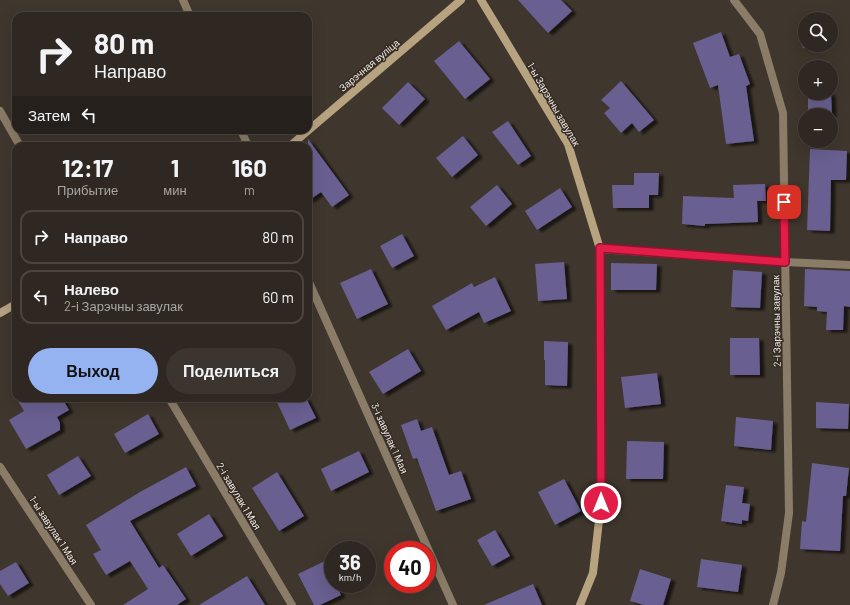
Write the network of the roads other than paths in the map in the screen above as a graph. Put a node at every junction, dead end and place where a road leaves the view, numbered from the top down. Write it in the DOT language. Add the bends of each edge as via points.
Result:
graph roads {
  1 [pos="183,0"];
  2 [pos="461,0"];
  3 [pos="480,0"];
  4 [pos="734,0"];
  5 [pos="188,12"];
  6 [pos="0,111"];
  7 [pos="312,127"];
  8 [pos="12,132"];
  9 [pos="304,134"];
  10 [pos="295,142"];
  11 [pos="600,248"];
  12 [pos="785,262"];
  13 [pos="850,265"];
  14 [pos="312,289"];
  15 [pos="12,306"];
  16 [pos="0,313"];
  17 [pos="171,402"];
  18 [pos="0,467"];
  19 [pos="91,605"];
  20 [pos="292,605"];
  21 [pos="453,605"];
  22 [pos="580,605"];
  23 [pos="773,605"];
  1 -- 5 [label="street"];
  2 -- 7 [label="street, Зарэчная вуліца"];
  3 -- 11 [label="street, 1-ы Зарэчны завулак" via="568,144"];
  4 -- 12 [label="street, 2-і Зарэчны завулак" via="760,34 782,113"];
  6 -- 8 [label="street"];
  9 -- 10 [label="street, Зарэчная вуліца"];
  11 -- 12 [label="street"];
  11 -- 22 [label="street, 1-ы Зарэчны завулак" via="601,503 593,573"];
  12 -- 13 [label="street"];
  12 -- 23 [label="street, 2-і Зарэчны завулак" via="789,513 781,573"];
  14 -- 21 [label="street, 3-і завулак 1 Мая"];
  15 -- 16 [label="street"];
  17 -- 20 [label="street, 2-і завулак 1 Мая"];
  18 -- 19 [label="street, 1-ы завулак 1 Мая"];
}
